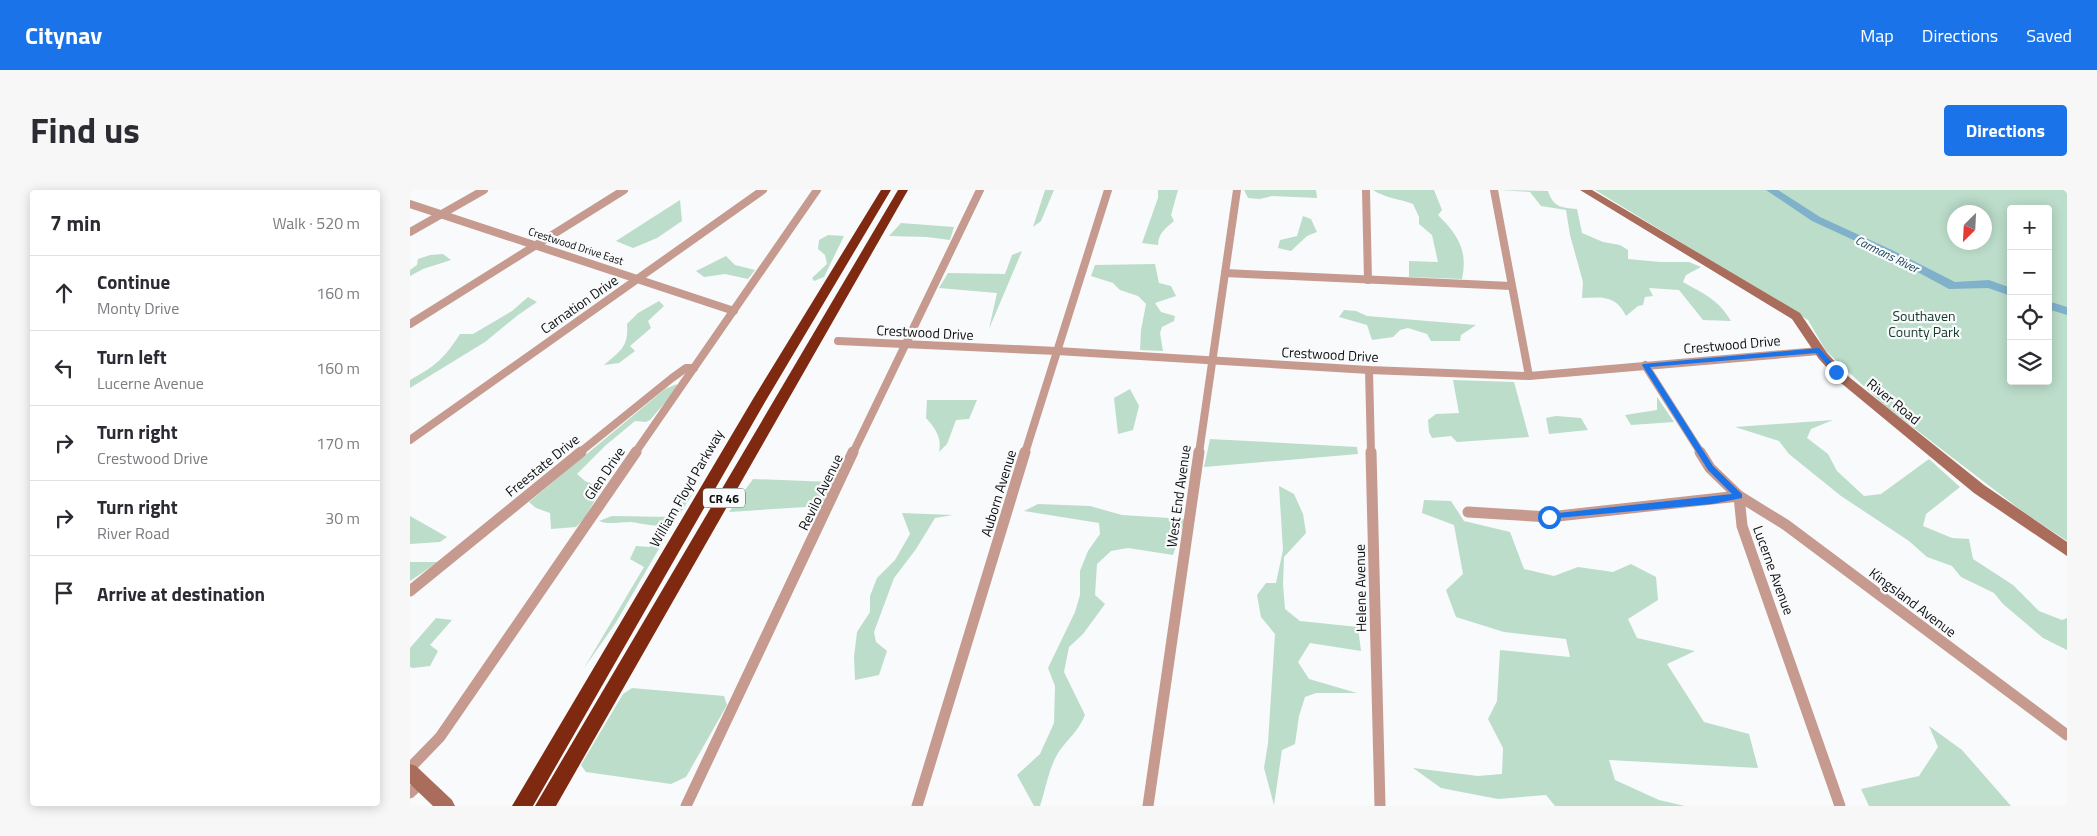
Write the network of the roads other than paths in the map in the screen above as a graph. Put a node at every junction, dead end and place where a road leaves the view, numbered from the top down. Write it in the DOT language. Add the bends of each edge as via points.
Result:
graph roads {
  1 [pos="484,190"];
  2 [pos="624,190"];
  3 [pos="763,190"];
  4 [pos="816,190"];
  5 [pos="886,190"];
  6 [pos="903,190"];
  7 [pos="980,190"];
  8 [pos="1108,190"];
  9 [pos="1237,190"];
  10 [pos="1366,190"];
  11 [pos="1494,190"];
  12 [pos="1585,190"];
  13 [pos="410,204"];
  14 [pos="442,214"];
  15 [pos="410,232"];
  16 [pos="536,245"];
  17 [pos="1225,273"];
  18 [pos="639,278"];
  19 [pos="1368,280"];
  20 [pos="1511,286"];
  21 [pos="734,310"];
  22 [pos="410,324"];
  23 [pos="838,341"];
  24 [pos="904,345"];
  25 [pos="1057,351"];
  26 [pos="1819,351"];
  27 [pos="1211,360"];
  28 [pos="1645,365"];
  29 [pos="694,368"];
  30 [pos="1369,370"];
  31 [pos="1530,376"];
  32 [pos="410,440"];
  33 [pos="1739,496"];
  34 [pos="1468,512"];
  35 [pos="2067,550"];
  36 [pos="410,591"];
  37 [pos="2067,735"];
  38 [pos="413,779"];
  39 [pos="536,782"];
  40 [pos="446,806"];
  41 [pos="517,806"];
  42 [pos="522,806"];
  43 [pos="545,806"];
  44 [pos="686,806"];
  45 [pos="917,806"];
  46 [pos="1148,806"];
  47 [pos="1380,806"];
  48 [pos="1840,806"];
  1 -- 14 [label="street"];
  2 -- 16 [label="street"];
  3 -- 18 [label="street, Carnation Drive"];
  4 -- 21 [label="street, Glen Drive"];
  5 -- 39 [label="highway, William Floyd Parkway / CR 46"];
  6 -- 43 [label="highway, CR 46"];
  7 -- 24 [label="street, Revilo Avenue"];
  8 -- 25 [label="street, Auborn Avenue"];
  9 -- 17 [label="street, West End Avenue"];
  10 -- 19 [label="street"];
  11 -- 20 [label="street"];
  12 -- 26 [label="street, River Road" via="1796,316"];
  13 -- 14 [label="street, Crestwood Drive East"];
  14 -- 15 [label="street"];
  14 -- 16 [label="street, Crestwood Drive East"];
  16 -- 18 [label="street, Crestwood Drive East"];
  16 -- 22 [label="street"];
  17 -- 19 [label="street"];
  17 -- 27 [label="street, West End Avenue"];
  18 -- 21 [label="street, Crestwood Drive East"];
  18 -- 32 [label="street, Carnation Drive"];
  19 -- 20 [label="street"];
  20 -- 31 [label="street"];
  21 -- 29 [label="street, Glen Drive"];
  23 -- 24 [label="street, Crestwood Drive"];
  24 -- 25 [label="street, Crestwood Drive"];
  24 -- 44 [label="street, Revilo Avenue"];
  25 -- 27 [label="street, Crestwood Drive"];
  25 -- 45 [label="street, Auborn Avenue"];
  26 -- 28 [label="street, Crestwood Drive"];
  26 -- 35 [label="street, River Road" via="1845,380 1963,476 2012,514"];
  27 -- 30 [label="street, Crestwood Drive"];
  27 -- 46 [label="street, West End Avenue"];
  28 -- 31 [label="street, Crestwood Drive"];
  28 -- 33 [label="street" via="1710,468"];
  29 -- 36 [label="street, Freestate Drive" via="686,368 672,378"];
  29 -- 38 [label="street, Glen Drive"];
  30 -- 31 [label="street, Crestwood Drive"];
  30 -- 47 [label="street, Helene Avenue"];
  33 -- 34 [label="street" via="1549,517"];
  33 -- 37 [label="street, Kingsland Avenue" via="1794,531"];
  33 -- 48 [label="street, Lucerne Avenue" via="1742,526"];
  38 -- 40 [label="street"];
  39 -- 41 [label="highway"];
  39 -- 42 [label="highway, William Floyd Parkway / CR 46"];
}
